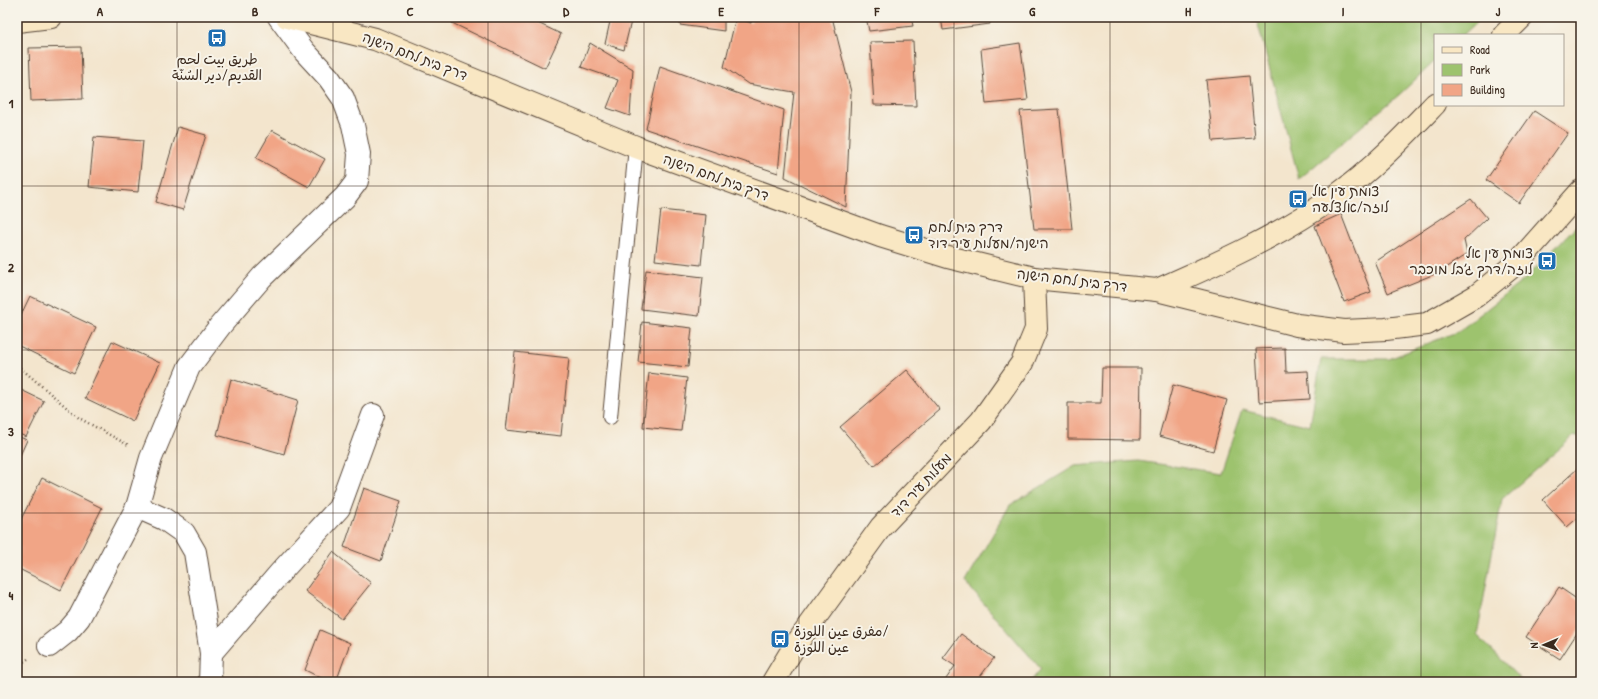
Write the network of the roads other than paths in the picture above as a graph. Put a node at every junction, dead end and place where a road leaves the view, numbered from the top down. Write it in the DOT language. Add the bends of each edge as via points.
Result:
graph roads {
  1 [pos="51,17"];
  2 [pos="279,17"];
  3 [pos="287,17"];
  4 [pos="1522,17"];
  5 [pos="17,21"];
  6 [pos="1505,34"];
  7 [pos="1434,105"];
  8 [pos="636,147"];
  9 [pos="1581,191"];
  10 [pos="1034,278"];
  11 [pos="1157,290"];
  12 [pos="373,415"];
  13 [pos="610,417"];
  14 [pos="137,507"];
  15 [pos="49,646"];
  16 [pos="211,653"];
  17 [pos="210,682"];
  18 [pos="773,682"];
  1 -- 5 [label="street"];
  2 -- 14 [label="street" via="304,51 330,78 343,98 353,125 359,154 357,181 345,197 262,277 189,367 151,458"];
  3 -- 8 [label="street, דרך בית לחם הישנה" via="375,39"];
  4 -- 6 [label="street"];
  7 -- 11 [label="street" via="1382,158 1337,195 1277,233 1222,262"];
  8 -- 10 [label="street, דרך בית לחם הישנה" via="880,236 948,257"];
  8 -- 13 [label="lane"];
  9 -- 11 [label="street, דרך בית לחם הישנה" via="1518,262 1476,296 1427,324 1344,331 1296,325"];
  10 -- 11 [label="street, דרך בית לחם הישנה"];
  10 -- 18 [label="street, מעלות עיר דוד" via="1036,329 1022,363 981,421 881,527 794,647"];
  12 -- 16 [label="street" via="339,508"];
  14 -- 15 [label="street" via="79,618"];
  14 -- 16 [label="street" via="164,519 184,533 195,552"];
  16 -- 17 [label="street"];
}
